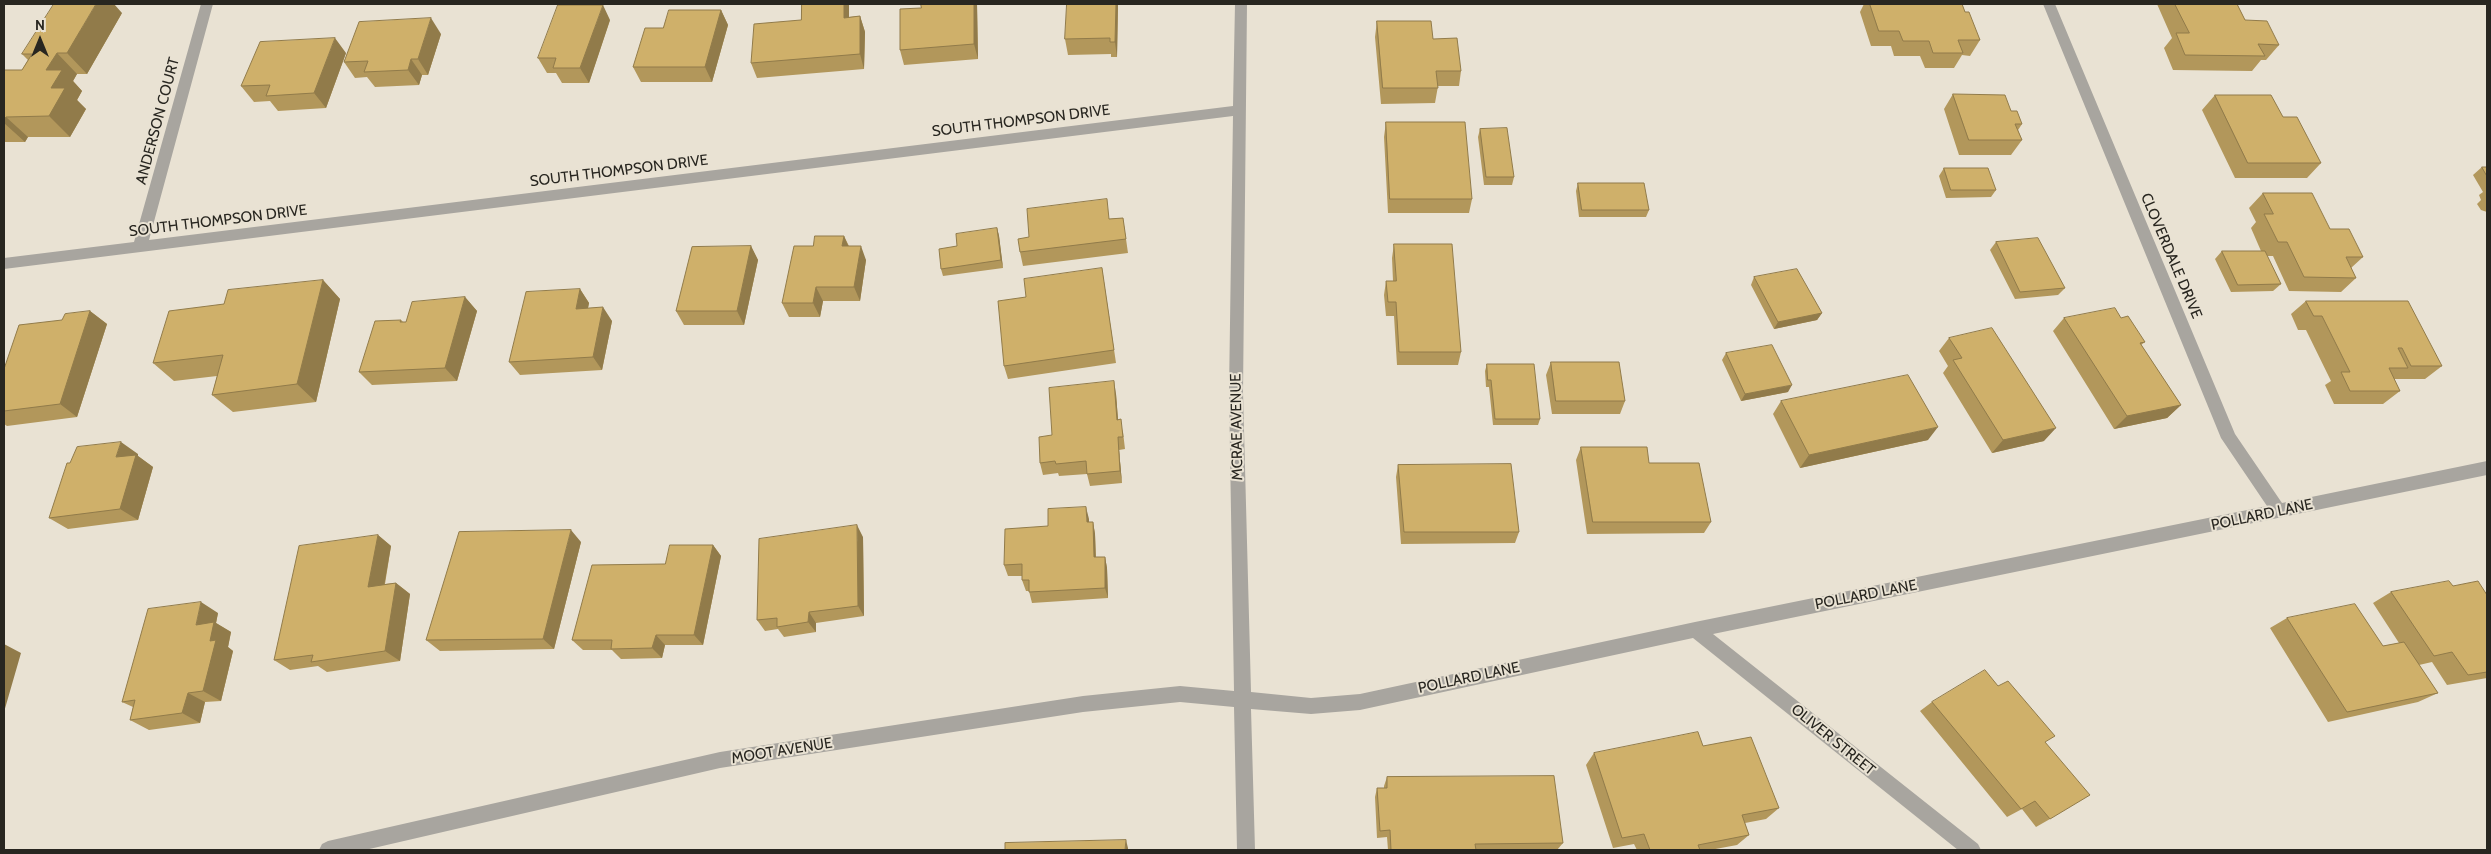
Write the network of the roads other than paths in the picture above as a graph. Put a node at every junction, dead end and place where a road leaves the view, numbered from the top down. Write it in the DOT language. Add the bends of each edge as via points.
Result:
graph roads {
  1 [pos="207,4"];
  2 [pos="1241,4"];
  3 [pos="2049,4"];
  4 [pos="1239,110"];
  5 [pos="140,248"];
  6 [pos="4,264"];
  7 [pos="2487,468"];
  8 [pos="2279,512"];
  9 [pos="1695,630"];
  10 [pos="1242,700"];
  11 [pos="328,850"];
  12 [pos="1246,850"];
  13 [pos="1972,850"];
  1 -- 5 [label="street, ANDERSON COURT"];
  2 -- 4 [label="street, MCRAE AVENUE"];
  3 -- 8 [label="street, CLOVERDALE DRIVE" via="2230,438"];
  4 -- 5 [label="street, SOUTH THOMPSON DRIVE"];
  4 -- 10 [label="street, MCRAE AVENUE" via="1236,392"];
  5 -- 6 [label="street, SOUTH THOMPSON DRIVE"];
  7 -- 8 [label="street, POLLARD LANE"];
  8 -- 9 [label="street, POLLARD LANE"];
  9 -- 10 [label="street, POLLARD LANE" via="1360,702 1311,706"];
  9 -- 13 [label="street, OLIVER STREET"];
  10 -- 11 [label="street, MOOT AVENUE" via="1180,694 1093,703 720,760"];
  10 -- 12 [label="street, MCRAE AVENUE"];
}
